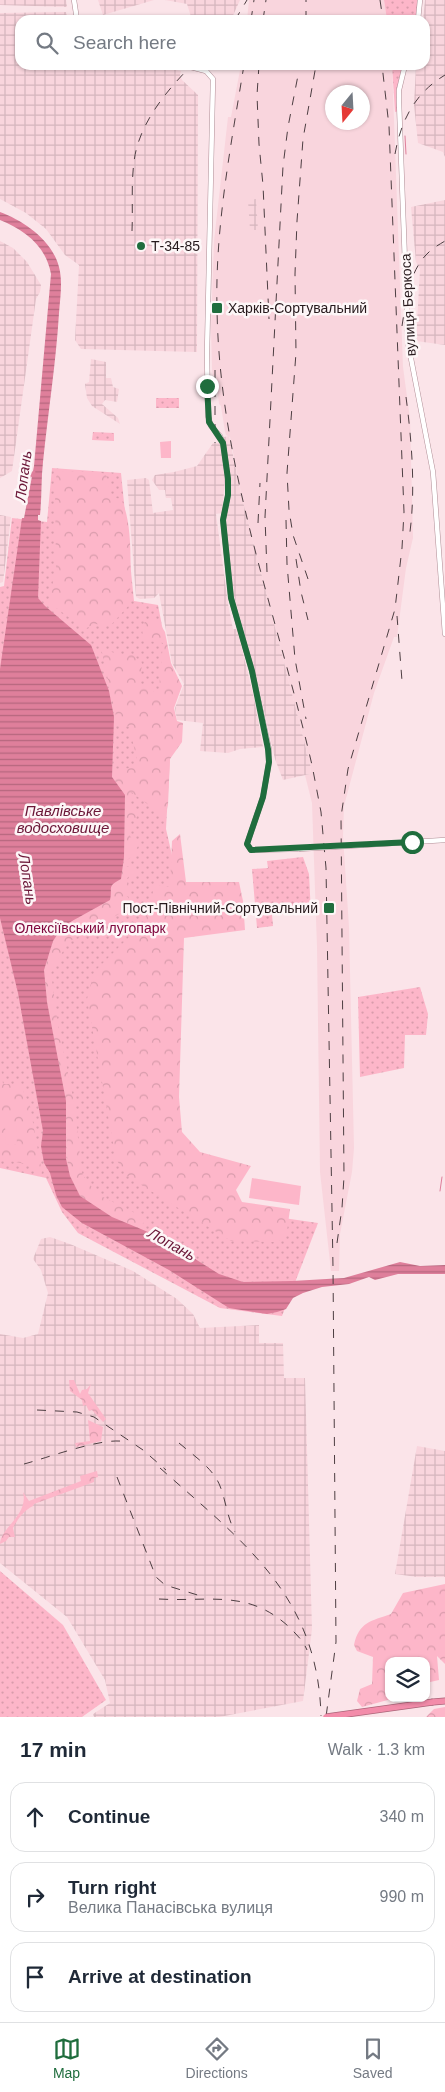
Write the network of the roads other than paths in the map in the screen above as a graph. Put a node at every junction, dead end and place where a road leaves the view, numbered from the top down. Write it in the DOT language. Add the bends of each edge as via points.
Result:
graph roads {
  1 [pos="74,0"];
  2 [pos="420,0"];
  3 [pos="76,15"];
  4 [pos="418,15"];
  5 [pos="202,70"];
  6 [pos="404,70"];
  7 [pos="445,634"];
  8 [pos="445,840"];
  9 [pos="445,1701"];
  10 [pos="326,1717"];
  1 -- 3 [label="street"];
  2 -- 4 [label="street"];
  5 -- 8 [label="street, bridge" via="213,79 208,416 223,443 228,479 223,520 231,598 252,671 269,762 263,797 247,844 251,850"];
  6 -- 7 [label="street, вулиця Беркоса" via="399,102 408,343 433,472"];
  9 -- 10 [label="highway, bridge"];
}
